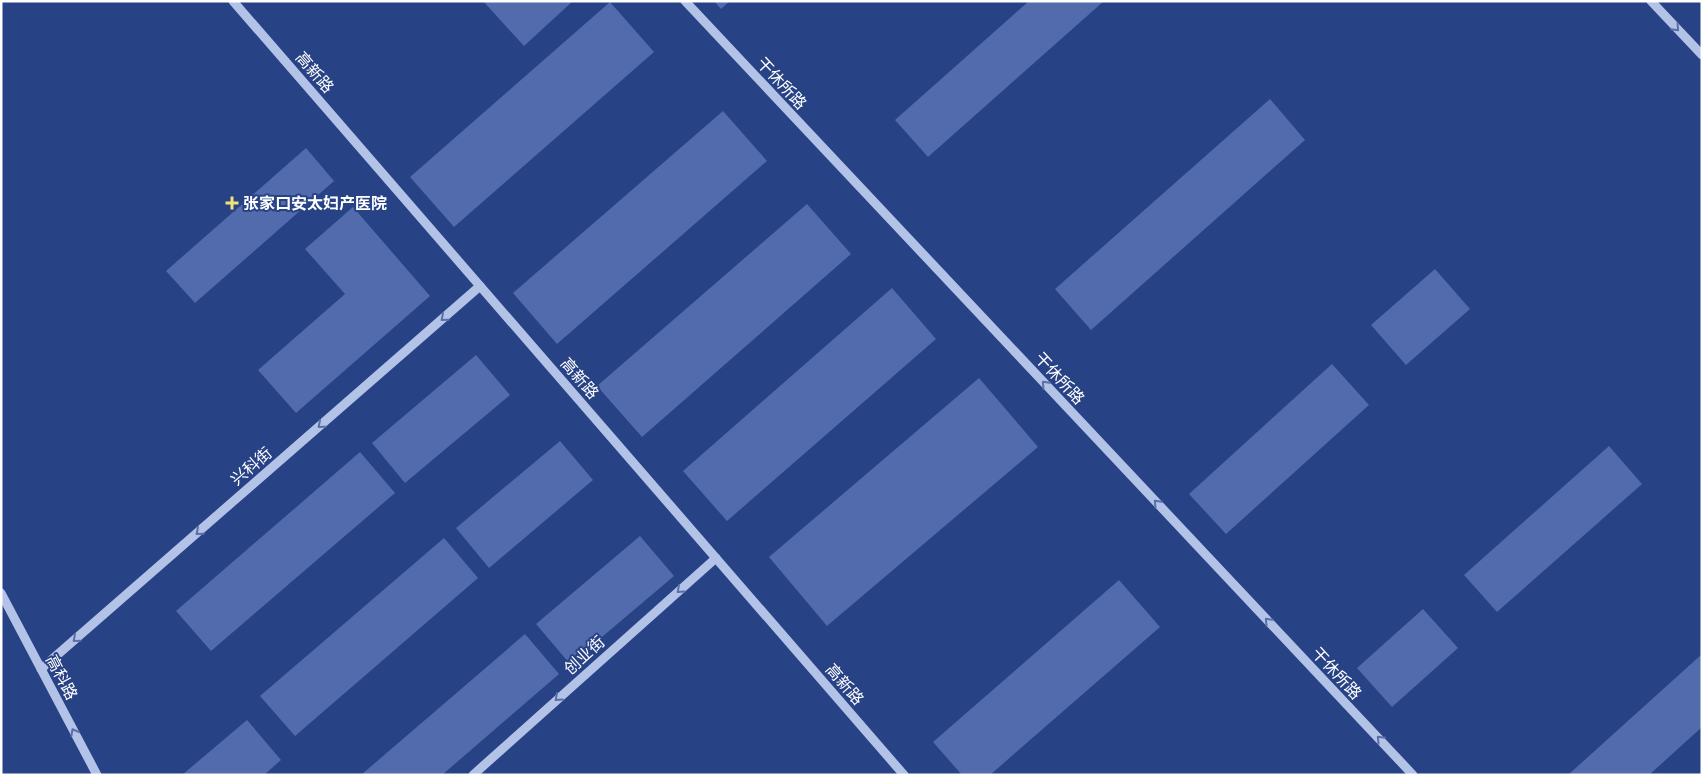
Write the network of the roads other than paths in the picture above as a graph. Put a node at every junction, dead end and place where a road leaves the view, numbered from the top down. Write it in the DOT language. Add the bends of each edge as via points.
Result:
graph roads {
  1 [pos="233,1"];
  2 [pos="685,1"];
  3 [pos="1651,1"];
  4 [pos="1702,56"];
  5 [pos="480,286"];
  6 [pos="716,558"];
  7 [pos="1,593"];
  8 [pos="41,669"];
  9 [pos="97,775"];
  10 [pos="473,775"];
  11 [pos="904,775"];
  12 [pos="1413,775"];
  1 -- 5 [label="street, 高新路"];
  12 -- 2 [label="street, 干休所路, one-way"];
  3 -- 4 [label="street, one-way"];
  5 -- 6 [label="street, 高新路"];
  5 -- 8 [label="street, 兴科街, one-way"];
  6 -- 10 [label="street, 创业街, one-way"];
  6 -- 11 [label="street, 高新路"];
  7 -- 8 [label="street, 高科路"];
  9 -- 8 [label="street, 高科路, one-way"];
}
